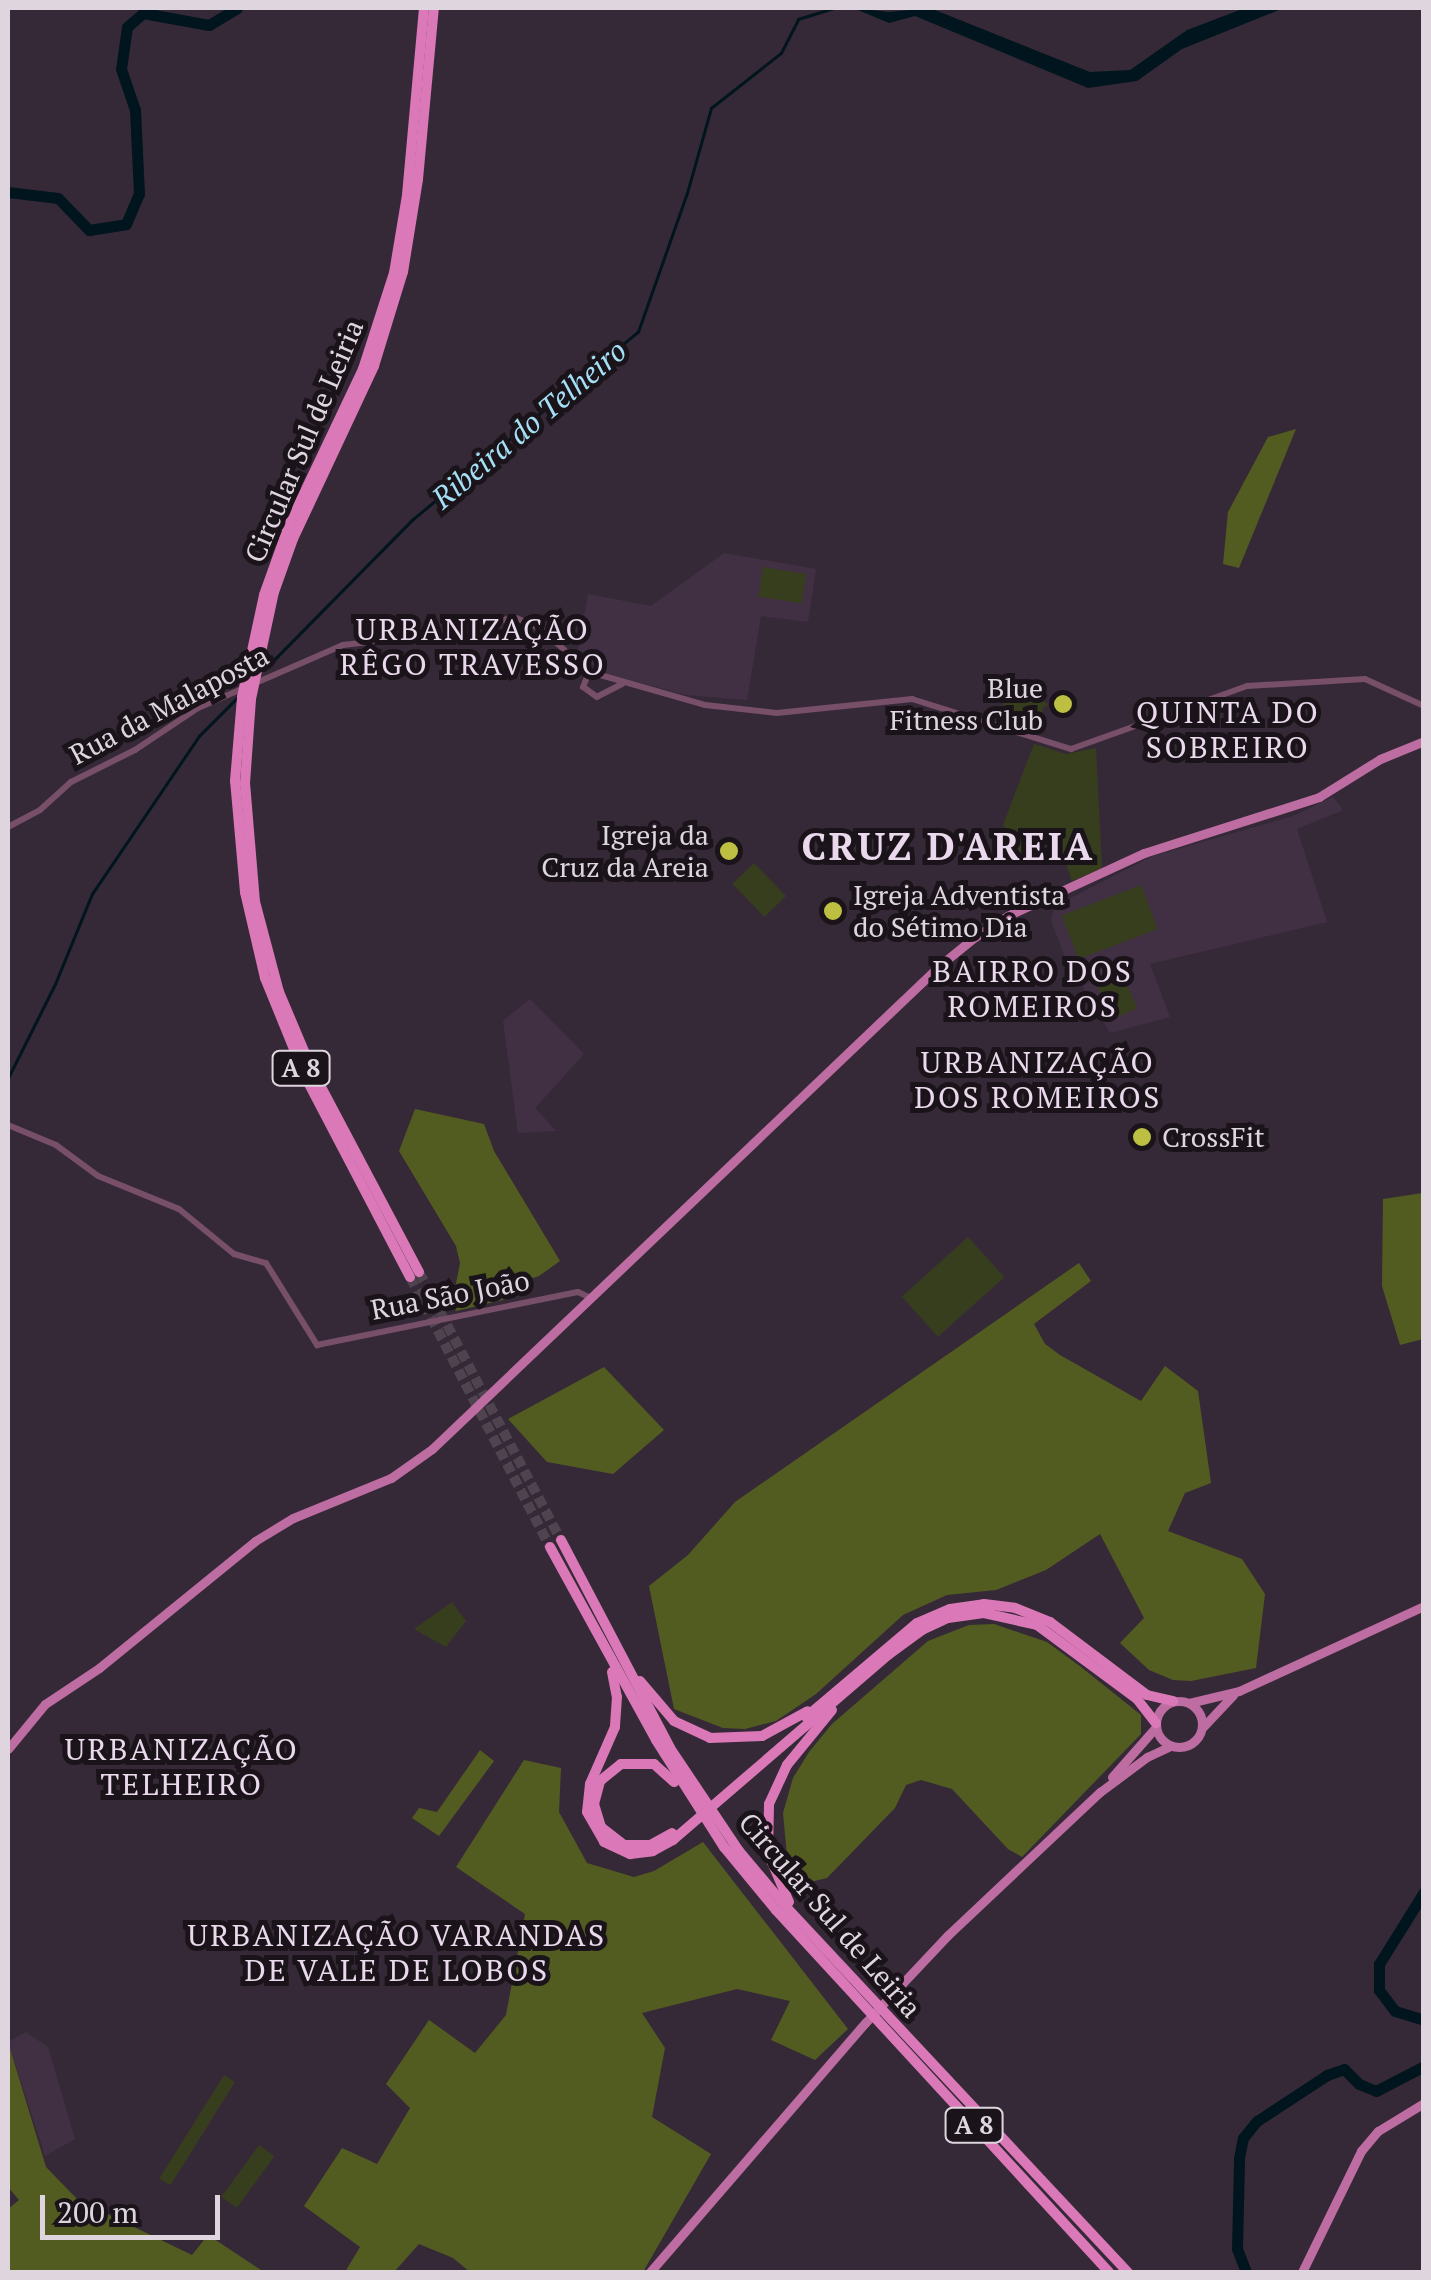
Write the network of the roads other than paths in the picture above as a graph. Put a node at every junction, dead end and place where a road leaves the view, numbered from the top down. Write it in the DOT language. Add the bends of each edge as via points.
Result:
graph roads {
  1 [pos="424,8"];
  2 [pos="434,8"];
  3 [pos="422,82"];
  4 [pos="588,678"];
  5 [pos="605,680"];
  6 [pos="622,684"];
  7 [pos="605,691"];
  8 [pos="1424,706"];
  9 [pos="1424,741"];
  10 [pos="8,827"];
  11 [pos="8,1125"];
  12 [pos="414,1274"];
  13 [pos="591,1298"];
  14 [pos="1424,1606"];
  15 [pos="594,1629"];
  16 [pos="620,1656"];
  17 [pos="852,1686"];
  18 [pos="1239,1691"];
  19 [pos="1173,1701"];
  20 [pos="1189,1703"];
  21 [pos="814,1708"];
  22 [pos="1156,1725"];
  23 [pos="1201,1730"];
  24 [pos="1171,1746"];
  25 [pos="8,1749"];
  26 [pos="726,1790"];
  27 [pos="1100,1792"];
  28 [pos="694,1804"];
  29 [pos="682,1829"];
  30 [pos="810,1932"];
  31 [pos="842,1976"];
  32 [pos="1424,2102"];
  33 [pos="650,2272"];
  34 [pos="1110,2272"];
  35 [pos="1128,2272"];
  36 [pos="1302,2272"];
  1 -- 3 [label="highway, Circular Sul de Leiria / A 8"];
  2 -- 3 [label="highway, Circular Sul de Leiria / A 8"];
  3 -- 12 [label="highway, Circular Sul de Leiria / A 8" via="414,214 395,302 360,397 293,539 260,630 238,724 248,913 276,1010"];
  4 -- 5 [label="street, Rua da Malaposta"];
  4 -- 7 [label="street, Rua da Malaposta" via="589,696"];
  4 -- 10 [label="street, Rua da Malaposta" via="543,630 514,617 465,631 343,645 198,708"];
  5 -- 6 [label="street, Rua da Malaposta"];
  5 -- 7 [label="street"];
  6 -- 7 [label="street"];
  6 -- 8 [label="street, Rua da Malaposta" via="758,712 912,699 1067,749 1247,686 1364,679"];
  9 -- 13 [label="main road" via="1380,758 1319,797 1144,852 998,921 939,966"];
  11 -- 13 [label="street, Rua São João" via="47,1140 98,1176 179,1208 231,1253 266,1263 317,1345 578,1292"];
  13 -- 25 [label="main road" via="410,1467 255,1541 45,1704"];
  14 -- 18 [label="main road"];
  15 -- 16 [label="highway, Circular Sul de Leiria / A 8" via="556,1544"];
  15 -- 28 [label="highway, Circular Sul de Leiria / A 8"];
  15 -- 29 [label="highway" via="614,1677 618,1709 588,1792 591,1824 608,1845 636,1854 659,1850"];
  16 -- 21 [label="highway" via="664,1712 710,1738 762,1736"];
  16 -- 30 [label="highway, Circular Sul de Leiria / A 8" via="705,1804"];
  17 -- 22 [label="highway" via="934,1624 996,1614 1054,1635 1138,1699"];
  17 -- 26 [label="highway"];
  17 -- 30 [label="highway" via="786,1765 767,1814 774,1875"];
  18 -- 20 [label="main road"];
  18 -- 23 [label="main road"];
  19 -- 20 [label="main road"];
  19 -- 21 [label="highway" via="1148,1695 1050,1622 984,1604 917,1622"];
  19 -- 22 [label="main road" via="1159,1712"];
  20 -- 23 [label="main road" via="1201,1717"];
  21 -- 26 [label="highway"];
  22 -- 24 [label="main road"];
  22 -- 27 [label="main road"];
  23 -- 24 [label="main road" via="1192,1743"];
  24 -- 27 [label="main road"];
  26 -- 29 [label="highway"];
  27 -- 33 [label="main road" via="916,1968"];
  28 -- 29 [label="highway" via="648,1762 621,1764 600,1782 596,1816 614,1840 644,1846"];
  28 -- 31 [label="highway, Circular Sul de Leiria / A 8" via="756,1887"];
  30 -- 31 [label="highway, Circular Sul de Leiria / A 8"];
  31 -- 34 [label="highway, Circular Sul de Leiria / A 8"];
  31 -- 35 [label="highway, Circular Sul de Leiria / A 8"];
  32 -- 36 [label="main road" via="1378,2131 1361,2151"];
}
